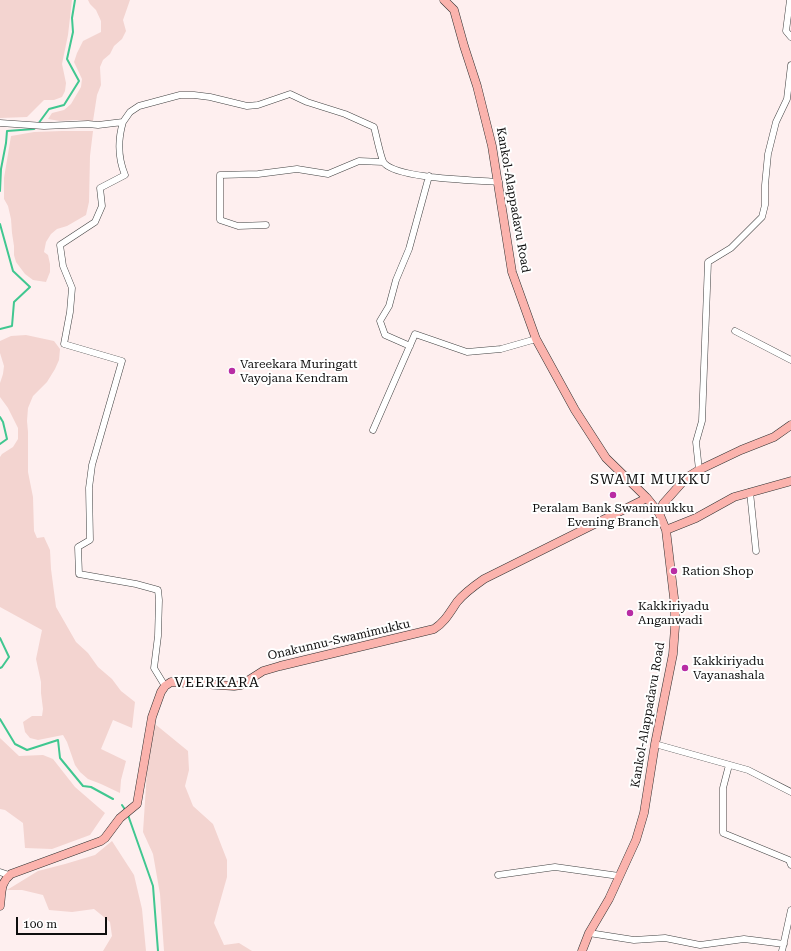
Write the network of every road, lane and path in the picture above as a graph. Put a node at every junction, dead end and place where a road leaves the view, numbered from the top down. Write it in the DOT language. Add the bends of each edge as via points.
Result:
graph roads {
  1 [pos="444,0"];
  2 [pos="790,0"];
  3 [pos="791,37"];
  4 [pos="791,64"];
  5 [pos="123,122"];
  6 [pos="0,123"];
  7 [pos="383,162"];
  8 [pos="429,176"];
  9 [pos="499,182"];
  10 [pos="266,225"];
  11 [pos="736,331"];
  12 [pos="536,339"];
  13 [pos="410,346"];
  14 [pos="791,360"];
  15 [pos="791,425"];
  16 [pos="373,430"];
  17 [pos="699,470"];
  18 [pos="791,481"];
  19 [pos="750,492"];
  20 [pos="647,498"];
  21 [pos="660,513"];
  22 [pos="666,530"];
  23 [pos="756,551"];
  24 [pos="165,686"];
  25 [pos="655,744"];
  26 [pos="729,765"];
  27 [pos="791,792"];
  28 [pos="791,865"];
  29 [pos="0,872"];
  30 [pos="498,874"];
  31 [pos="9,875"];
  32 [pos="619,876"];
  33 [pos="0,906"];
  34 [pos="791,910"];
  35 [pos="589,933"];
  36 [pos="783,948"];
  37 [pos="582,951"];
  1 -- 9 [label="main road, Kankol-Alappadavu Road" via="454,10 477,86"];
  2 -- 3 [label="street" via="786,31"];
  4 -- 17 [label="street" via="787,99 776,122 768,154 762,217 731,248 708,262 702,421 696,442"];
  5 -- 6 [label="street" via="98,125"];
  5 -- 7 [label="street" via="130,112 139,106 180,95 210,97 247,106 290,94 374,127"];
  5 -- 24 [label="street" via="119,136 120,164 125,175 100,188 102,206 95,222 60,245 72,288 64,344 122,361 92,465 89,488 90,540 78,547 79,574 158,590 158,636 154,668"];
  7 -- 8 [label="street" via="393,169"];
  7 -- 10 [label="street" via="359,161 328,174 296,168 258,174 220,175 220,220 238,226"];
  8 -- 9 [label="street"];
  8 -- 13 [label="street" via="409,249 396,280 389,306 380,321 385,335"];
  9 -- 12 [label="main road, Kankol-Alappadavu Road" via="512,272"];
  11 -- 14 [label="street"];
  12 -- 13 [label="street" via="501,349 467,352 415,334"];
  12 -- 20 [label="main road, Kankol-Alappadavu Road" via="575,410 606,458"];
  13 -- 16 [label="street"];
  15 -- 17 [label="main road" via="774,437"];
  17 -- 21 [label="main road" via="686,478 663,504"];
  18 -- 19 [label="main road"];
  19 -- 22 [label="main road" via="734,497 696,518"];
  19 -- 23 [label="street"];
  20 -- 21 [label="main road, Kankol-Alappadavu Road"];
  20 -- 24 [label="main road, Onakunnu-Swamimukku" via="484,579 471,587 446,619 434,629 280,666 263,671 241,685 171,682"];
  21 -- 22 [label="main road, Kankol-Alappadavu Road"];
  22 -- 25 [label="main road, Kankol-Alappadavu Road" via="675,599 675,627 673,654"];
  24 -- 31 [label="main road" via="152,717 137,804 120,818 101,841"];
  25 -- 26 [label="street"];
  25 -- 32 [label="main road, Kankol-Alappadavu Road" via="644,813 636,840"];
  26 -- 27 [label="street" via="748,770"];
  26 -- 28 [label="street" via="723,788 723,833 789,860"];
  29 -- 31 [label="street"];
  30 -- 32 [label="street" via="555,867"];
  31 -- 33 [label="main road" via="2,882"];
  32 -- 35 [label="main road, Kankol-Alappadavu Road"];
  34 -- 36 [label="street"];
  35 -- 36 [label="street" via="634,940 665,938 700,946 744,939"];
  35 -- 37 [label="main road, Kankol-Alappadavu Road"];
}
